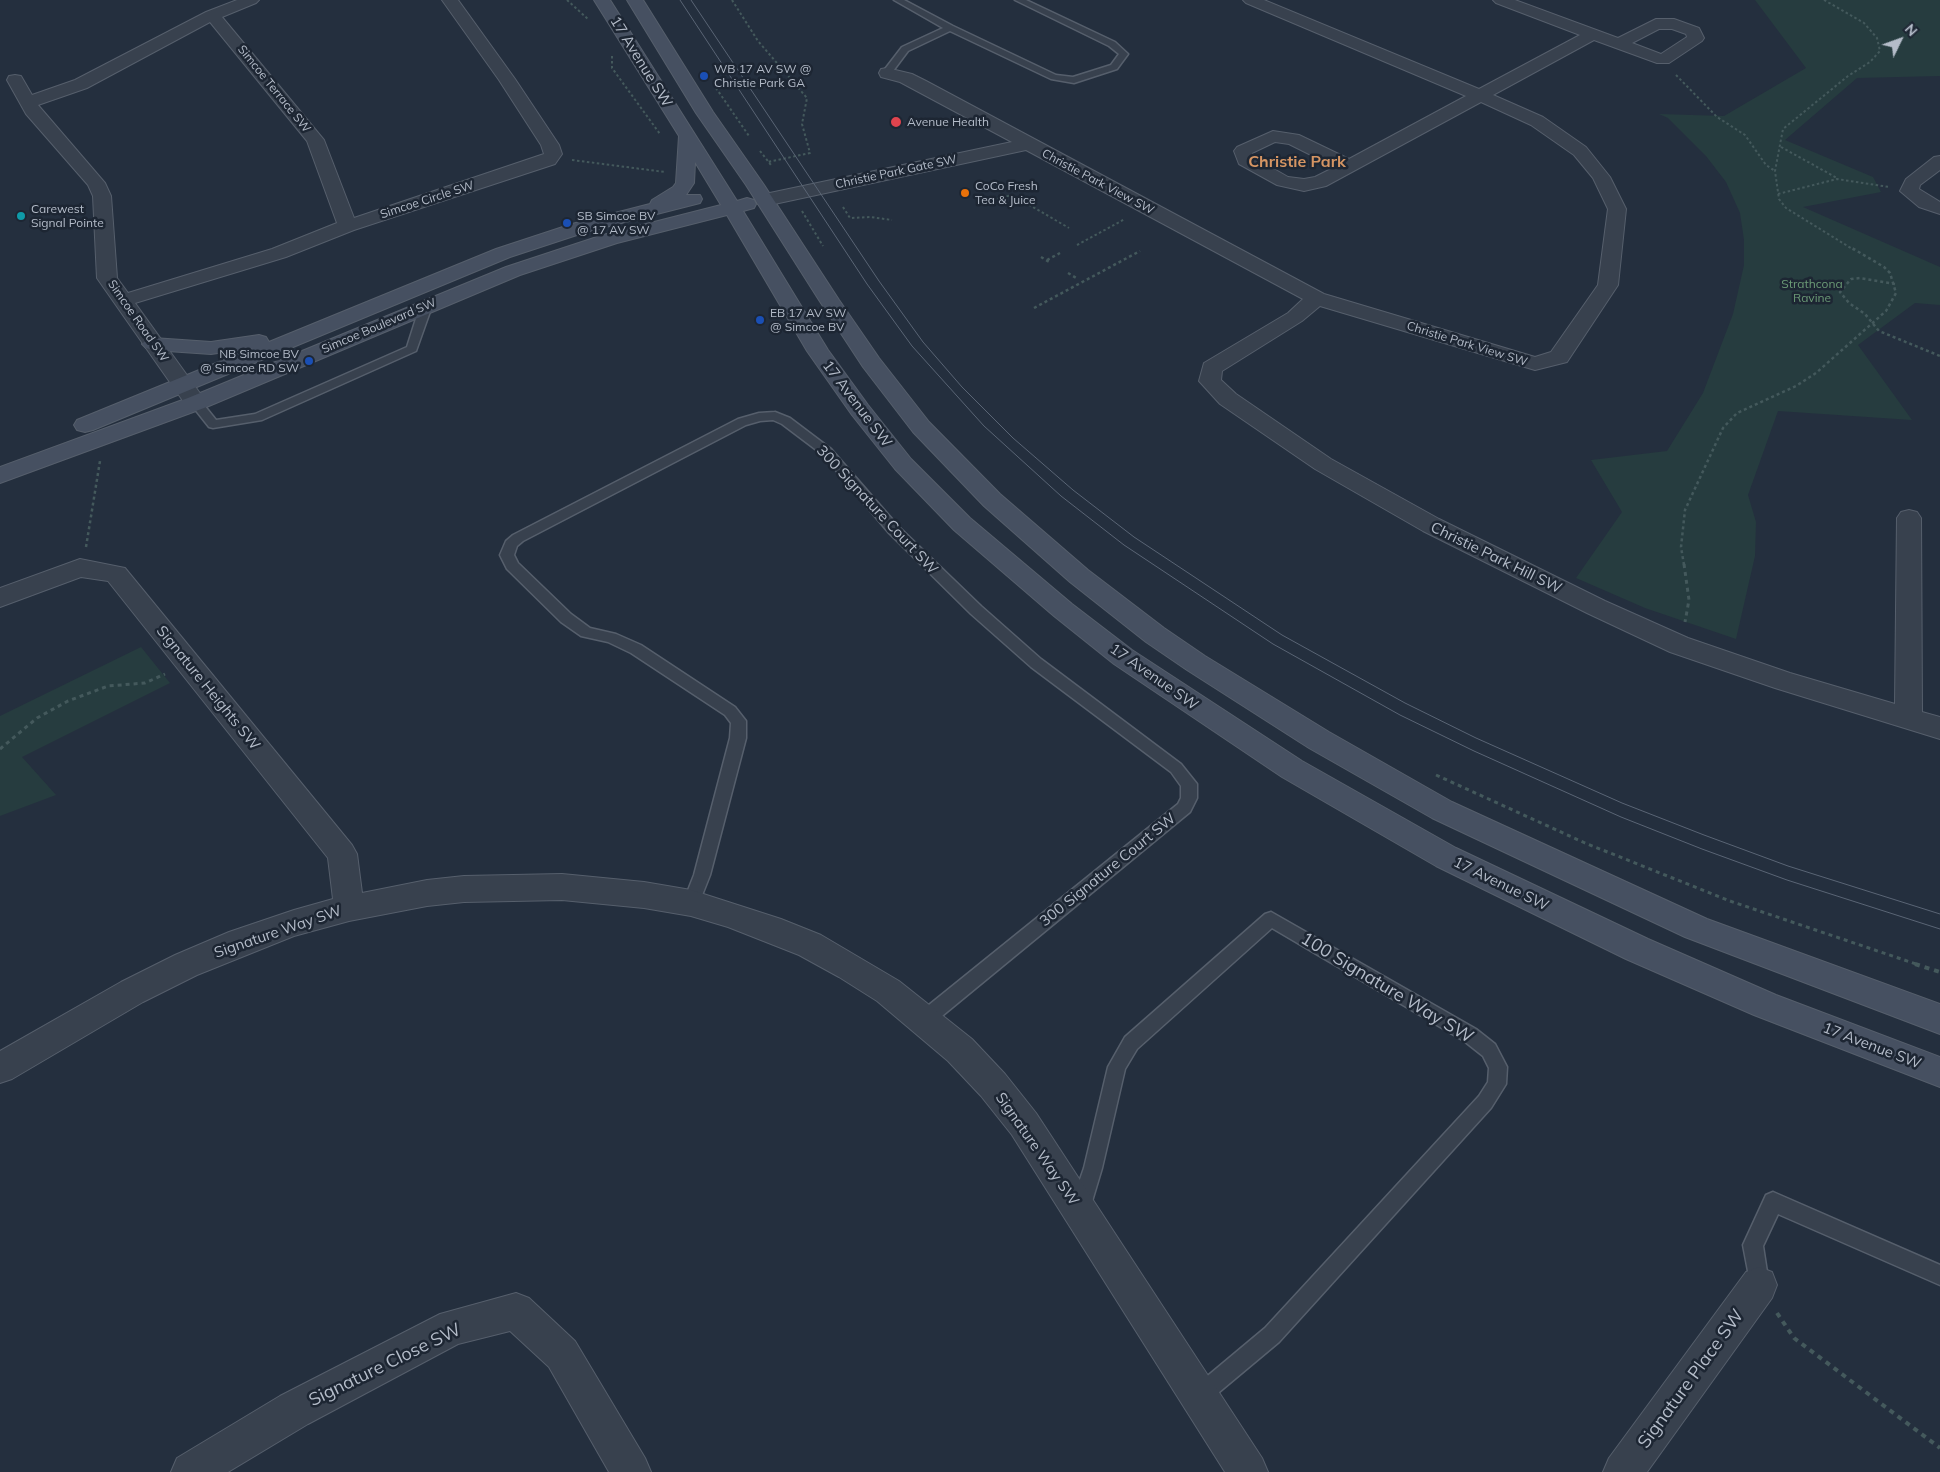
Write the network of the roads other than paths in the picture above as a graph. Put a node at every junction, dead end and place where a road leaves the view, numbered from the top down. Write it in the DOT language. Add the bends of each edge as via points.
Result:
graph roads {
  1 [pos="251,0"];
  2 [pos="450,0"];
  3 [pos="602,0"];
  4 [pos="635,0"];
  5 [pos="898,0"];
  6 [pos="1019,0"];
  7 [pos="1251,0"];
  8 [pos="1501,0"];
  9 [pos="212,15"];
  10 [pos="950,28"];
  11 [pos="1592,35"];
  12 [pos="1620,44"];
  13 [pos="887,73"];
  14 [pos="14,80"];
  15 [pos="1481,96"];
  16 [pos="28,103"];
  17 [pos="1005,131"];
  18 [pos="687,136"];
  19 [pos="1028,144"];
  20 [pos="1940,161"];
  21 [pos="1348,166"];
  22 [pos="760,192"];
  23 [pos="727,200"];
  24 [pos="1940,208"];
  25 [pos="644,210"];
  26 [pos="347,226"];
  27 [pos="650,229"];
  28 [pos="754,247"];
  29 [pos="1317,298"];
  30 [pos="122,301"];
  31 [pos="426,306"];
  32 [pos="305,333"];
  33 [pos="153,344"];
  34 [pos="182,384"];
  35 [pos="196,403"];
  36 [pos="0,456"];
  37 [pos="0,475"];
  38 [pos="1909,518"];
  39 [pos="0,598"];
  40 [pos="1908,719"];
  41 [pos="1940,728"];
  42 [pos="691,903"];
  43 [pos="350,908"];
  44 [pos="925,1019"];
  45 [pos="1940,1019"];
  46 [pos="0,1068"];
  47 [pos="1940,1072"];
  48 [pos="1079,1210"];
  49 [pos="1940,1275"];
  50 [pos="1759,1285"];
  51 [pos="1199,1396"];
  52 [pos="191,1472"];
  53 [pos="631,1472"];
  54 [pos="1248,1472"];
  55 [pos="1623,1472"];
  1 -- 9 [label="street"];
  2 -- 26 [label="street, Simcoe Circle SW" via="507,79 553,154 549,160"];
  3 -- 18 [label="main road, 17 Avenue SW"];
  4 -- 22 [label="main road, 17 Avenue SW" via="705,113"];
  5 -- 10 [label="lane"];
  6 -- 10 [label="lane" via="1112,44 1124,54 1114,67 1074,80 1054,77"];
  7 -- 15 [label="street, Christie Park View SW"];
  8 -- 11 [label="street"];
  9 -- 16 [label="street" via="81,84"];
  9 -- 26 [label="street, Simcoe Terrace SW" via="315,140"];
  10 -- 13 [label="lane" via="905,49"];
  11 -- 12 [label="street"];
  11 -- 15 [label="street"];
  12 -- 12 [label="street" via="1662,60 1696,38 1693,31 1674,24 1656,24"];
  13 -- 17 [label="street, Christie Park View SW" via="920,85"];
  14 -- 16 [label="street, Simcoe Road SW"];
  15 -- 21 [label="street"];
  15 -- 29 [label="street, Christie Park View SW" via="1537,122 1580,151 1602,177 1617,209 1608,286 1559,357 1535,364"];
  16 -- 30 [label="street, Simcoe Road SW" via="96,183 102,196 107,278"];
  17 -- 19 [label="street, Christie Park View SW"];
  17 -- 22 [label="street, Christie Park Gate SW"];
  18 -- 23 [label="main road, 17 Avenue SW"];
  18 -- 25 [label="main road" via="685,183 672,197"];
  19 -- 22 [label="street, Christie Park Gate SW"];
  19 -- 29 [label="street, Christie Park View SW"];
  20 -- 24 [label="street" via="1912,183 1909,191"];
  21 -- 21 [label="street" via="1293,139 1273,136 1243,151 1245,160 1294,184 1320,182"];
  22 -- 23 [label="main road, Simcoe Boulevard SW"];
  22 -- 45 [label="main road, 17 Avenue SW" via="871,362 921,427 992,500 1079,576 1155,636 1319,740 1442,810 1696,928"];
  23 -- 25 [label="main road, Simcoe Boulevard SW"];
  23 -- 27 [label="main road, Simcoe Boulevard SW"];
  23 -- 28 [label="main road, 17 Avenue SW"];
  25 -- 32 [label="main road, Simcoe Boulevard SW" via="503,253"];
  26 -- 30 [label="street, Simcoe Circle SW" via="278,253"];
  27 -- 28 [label="main road" via="719,230"];
  27 -- 31 [label="main road, Simcoe Boulevard SW" via="548,258"];
  28 -- 47 [label="main road, 17 Avenue SW" via="818,351 904,464 962,524 1123,657 1292,770 1446,857 1728,989"];
  29 -- 40 [label="street, Christie Park Hill SW" via="1295,317 1212,368 1210,381 1228,399 1323,464 1430,525 1679,645"];
  30 -- 33 [label="street, Simcoe Road SW"];
  31 -- 35 [label="main road, Simcoe Boulevard SW"];
  31 -- 35 [label="lane" via="412,348 258,417 213,424"];
  32 -- 33 [label="main road" via="211,348"];
  32 -- 34 [label="main road, Simcoe Boulevard SW"];
  33 -- 34 [label="street, Simcoe Road SW"];
  34 -- 35 [label="street, Simcoe Road SW"];
  34 -- 36 [label="main road, Simcoe Boulevard SW" via="98,420"];
  35 -- 37 [label="main road, Simcoe Boulevard SW"];
  38 -- 40 [label="street"];
  39 -- 43 [label="street, Signature Heights SW" via="80,568 116,574 342,854"];
  40 -- 41 [label="street, Christie Park Hill SW"];
  42 -- 43 [label="street, Signature Way SW" via="603,890 520,887 427,894"];
  42 -- 44 [label="street, Signature Way SW" via="770,928 810,945 888,991"];
  42 -- 44 [label="lane, 300 Signature Court SW" via="702,875 736,747 739,721 730,711 636,649 586,632 566,618 512,566 507,555 511,544 535,529 742,422 775,416 827,452 894,530 976,610 1036,663 1176,768 1189,784 1189,798 1184,808"];
  43 -- 46 [label="street, Signature Way SW" via="294,923 186,965 132,992"];
  44 -- 48 [label="street, Signature Way SW" via="993,1085 1024,1124"];
  48 -- 51 [label="street, Signature Way SW"];
  48 -- 51 [label="lane, 100 Signature Way SW" via="1093,1168 1117,1068 1131,1043 1271,919 1470,1035 1488,1050 1498,1067 1497,1084 1485,1102 1272,1335"];
  49 -- 50 [label="lane" via="1773,1202 1754,1245"];
  50 -- 55 [label="street, Signature Place SW"];
  51 -- 54 [label="street, Signature Way SW"];
  52 -- 53 [label="street, Signature Close SW" via="294,1410 453,1327 516,1311 562,1354"];
}
